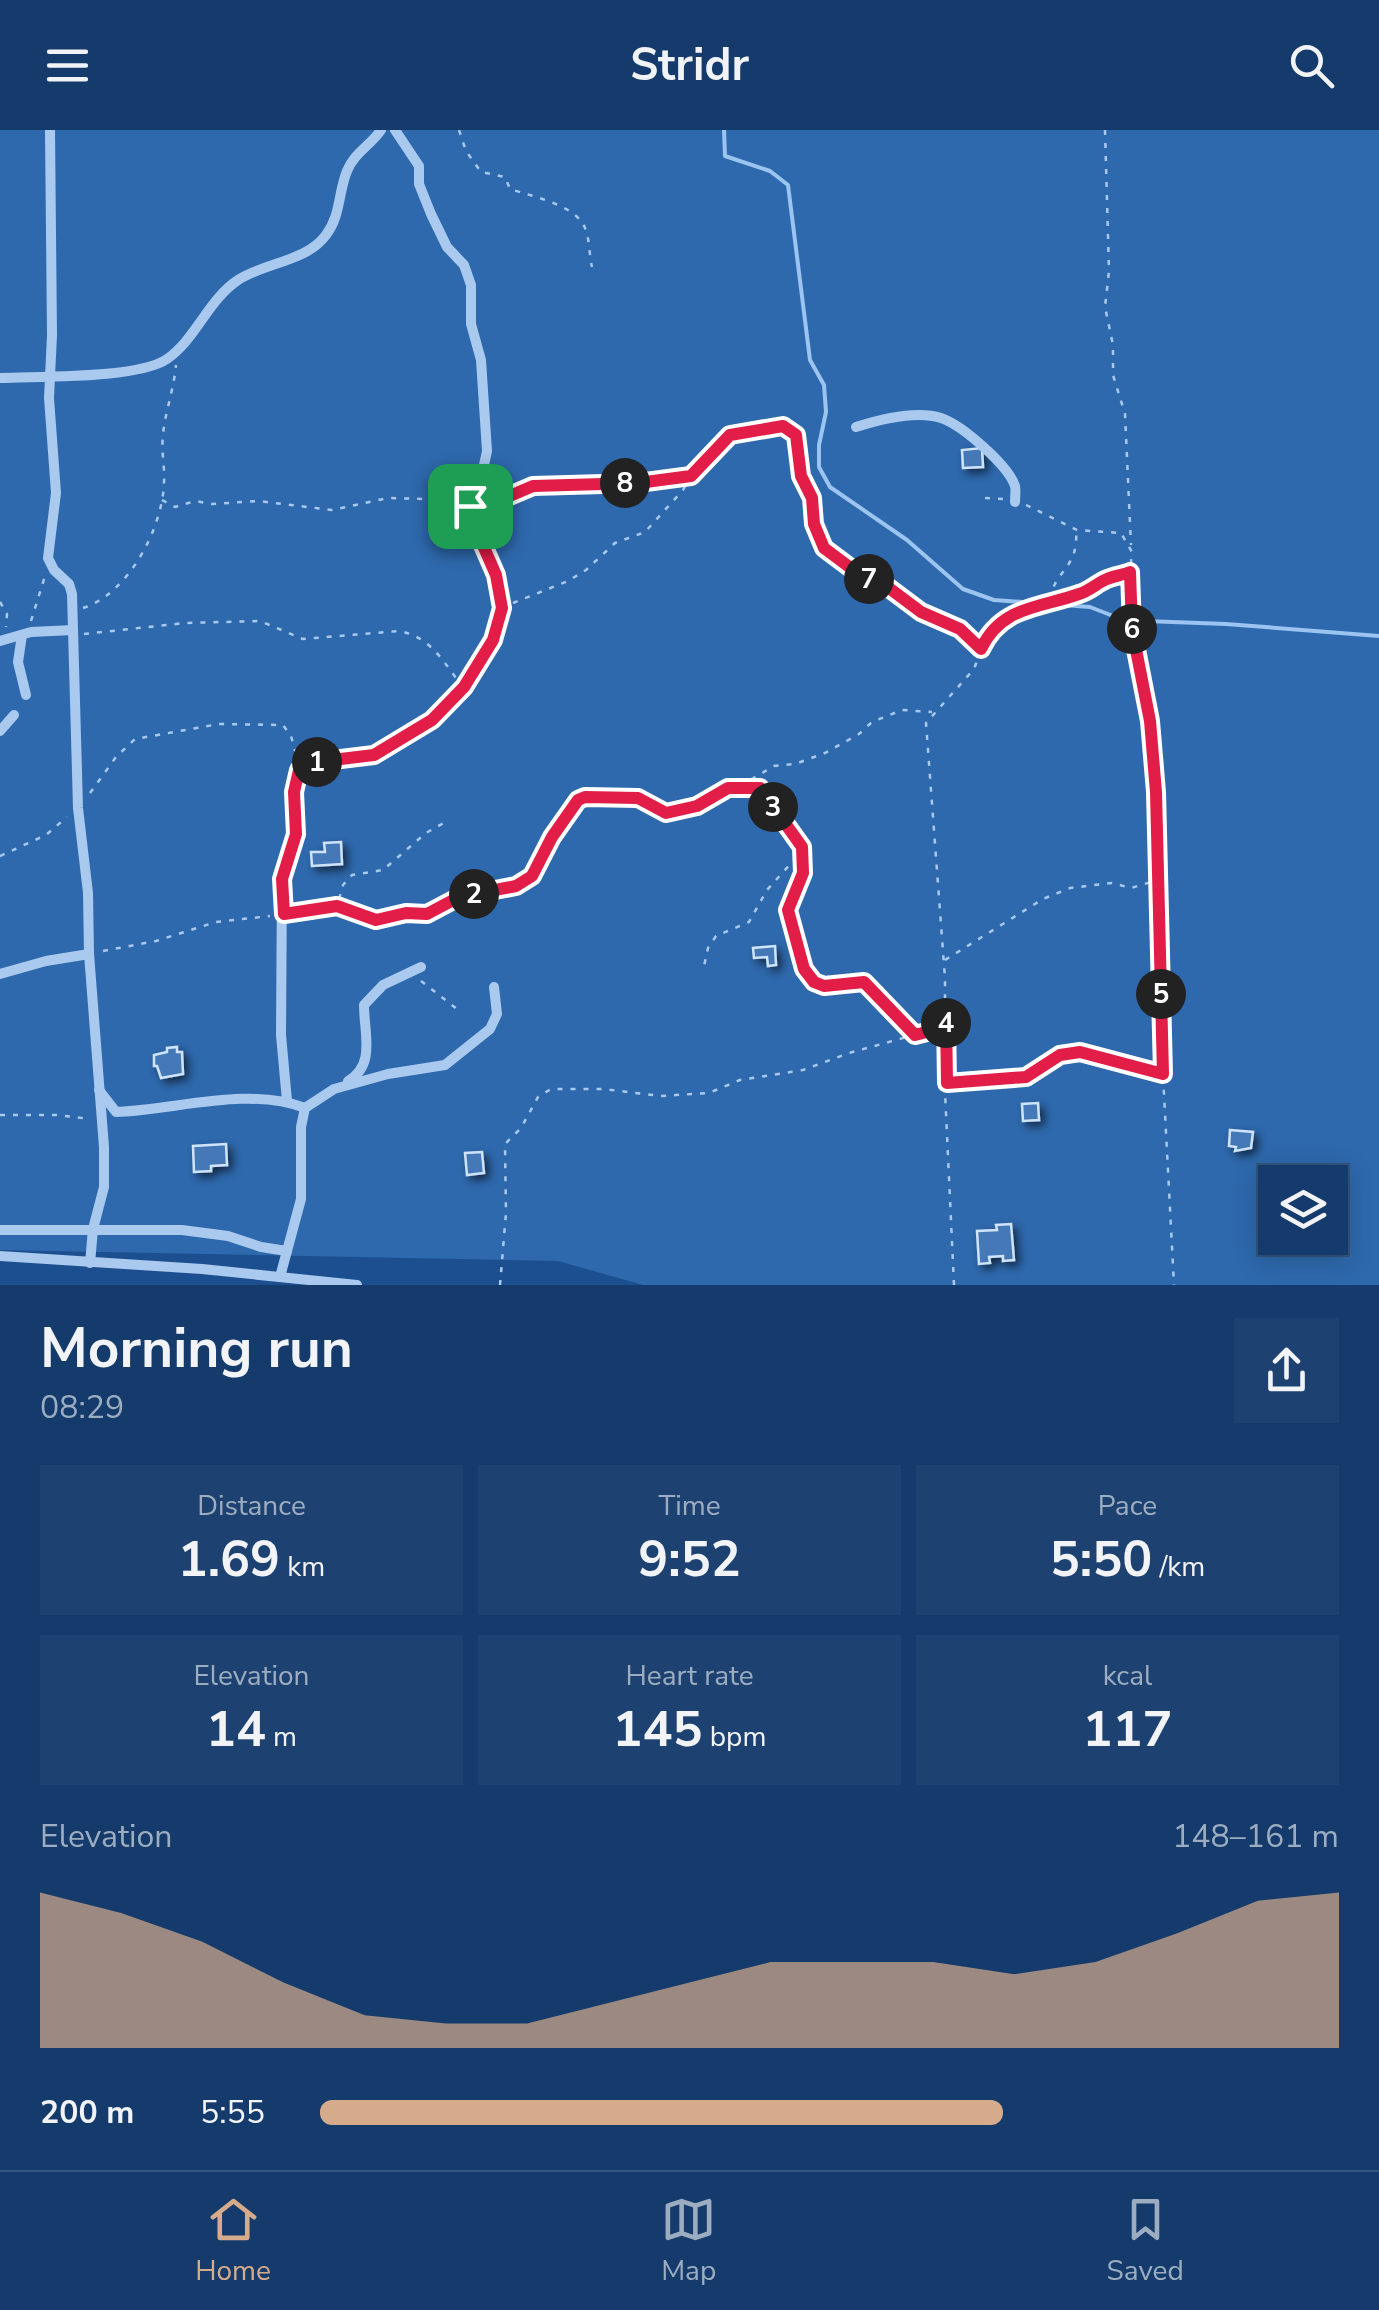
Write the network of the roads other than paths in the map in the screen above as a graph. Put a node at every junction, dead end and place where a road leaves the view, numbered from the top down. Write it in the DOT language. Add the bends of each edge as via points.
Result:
graph roads {
  1 [pos="50,130"];
  2 [pos="381,130"];
  3 [pos="395,130"];
  4 [pos="50,376"];
  5 [pos="0,378"];
  6 [pos="856,427"];
  7 [pos="1015,502"];
  8 [pos="73,633"];
  9 [pos="22,635"];
  10 [pos="4,640"];
  11 [pos="26,695"];
  12 [pos="14,715"];
  13 [pos="0,731"];
  14 [pos="89,954"];
  15 [pos="421,968"];
  16 [pos="0,974"];
  17 [pos="494,986"];
  18 [pos="99,1090"];
  19 [pos="334,1090"];
  20 [pos="287,1101"];
  21 [pos="305,1108"];
  22 [pos="0,1230"];
  23 [pos="93,1230"];
  24 [pos="287,1250"];
  25 [pos="0,1256"];
  26 [pos="90,1263"];
  27 [pos="280,1277"];
  28 [pos="357,1285"];
  1 -- 4 [label="street"];
  2 -- 4 [label="street" via="353,158 341,206 314,249 240,278 178,349 156,364"];
  3 -- 20 [label="street" via="420,166 419,184 470,286 486,428 470,506 502,608 493,640 464,687 432,720 374,755 299,770 296,834 282,879"];
  4 -- 5 [label="street"];
  4 -- 8 [label="street" via="56,493 48,553 49,564 70,587"];
  6 -- 7 [label="street" via="878,419 941,418 994,458 1016,487"];
  8 -- 9 [label="street"];
  8 -- 14 [label="street"];
  9 -- 10 [label="street"];
  9 -- 11 [label="street" via="18,662"];
  12 -- 13 [label="street"];
  14 -- 16 [label="street"];
  14 -- 18 [label="street"];
  15 -- 19 [label="street" via="383,985 364,1005 366,1062 360,1074"];
  17 -- 19 [label="street" via="490,1029 445,1065"];
  18 -- 20 [label="street" via="116,1112"];
  18 -- 23 [label="street" via="104,1187"];
  19 -- 21 [label="street"];
  20 -- 21 [label="street"];
  21 -- 24 [label="street" via="300,1199"];
  22 -- 23 [label="street"];
  23 -- 24 [label="street" via="206,1232"];
  23 -- 26 [label="street"];
  24 -- 27 [label="street"];
  25 -- 26 [label="street"];
  26 -- 27 [label="street"];
  27 -- 28 [label="street"];
}
